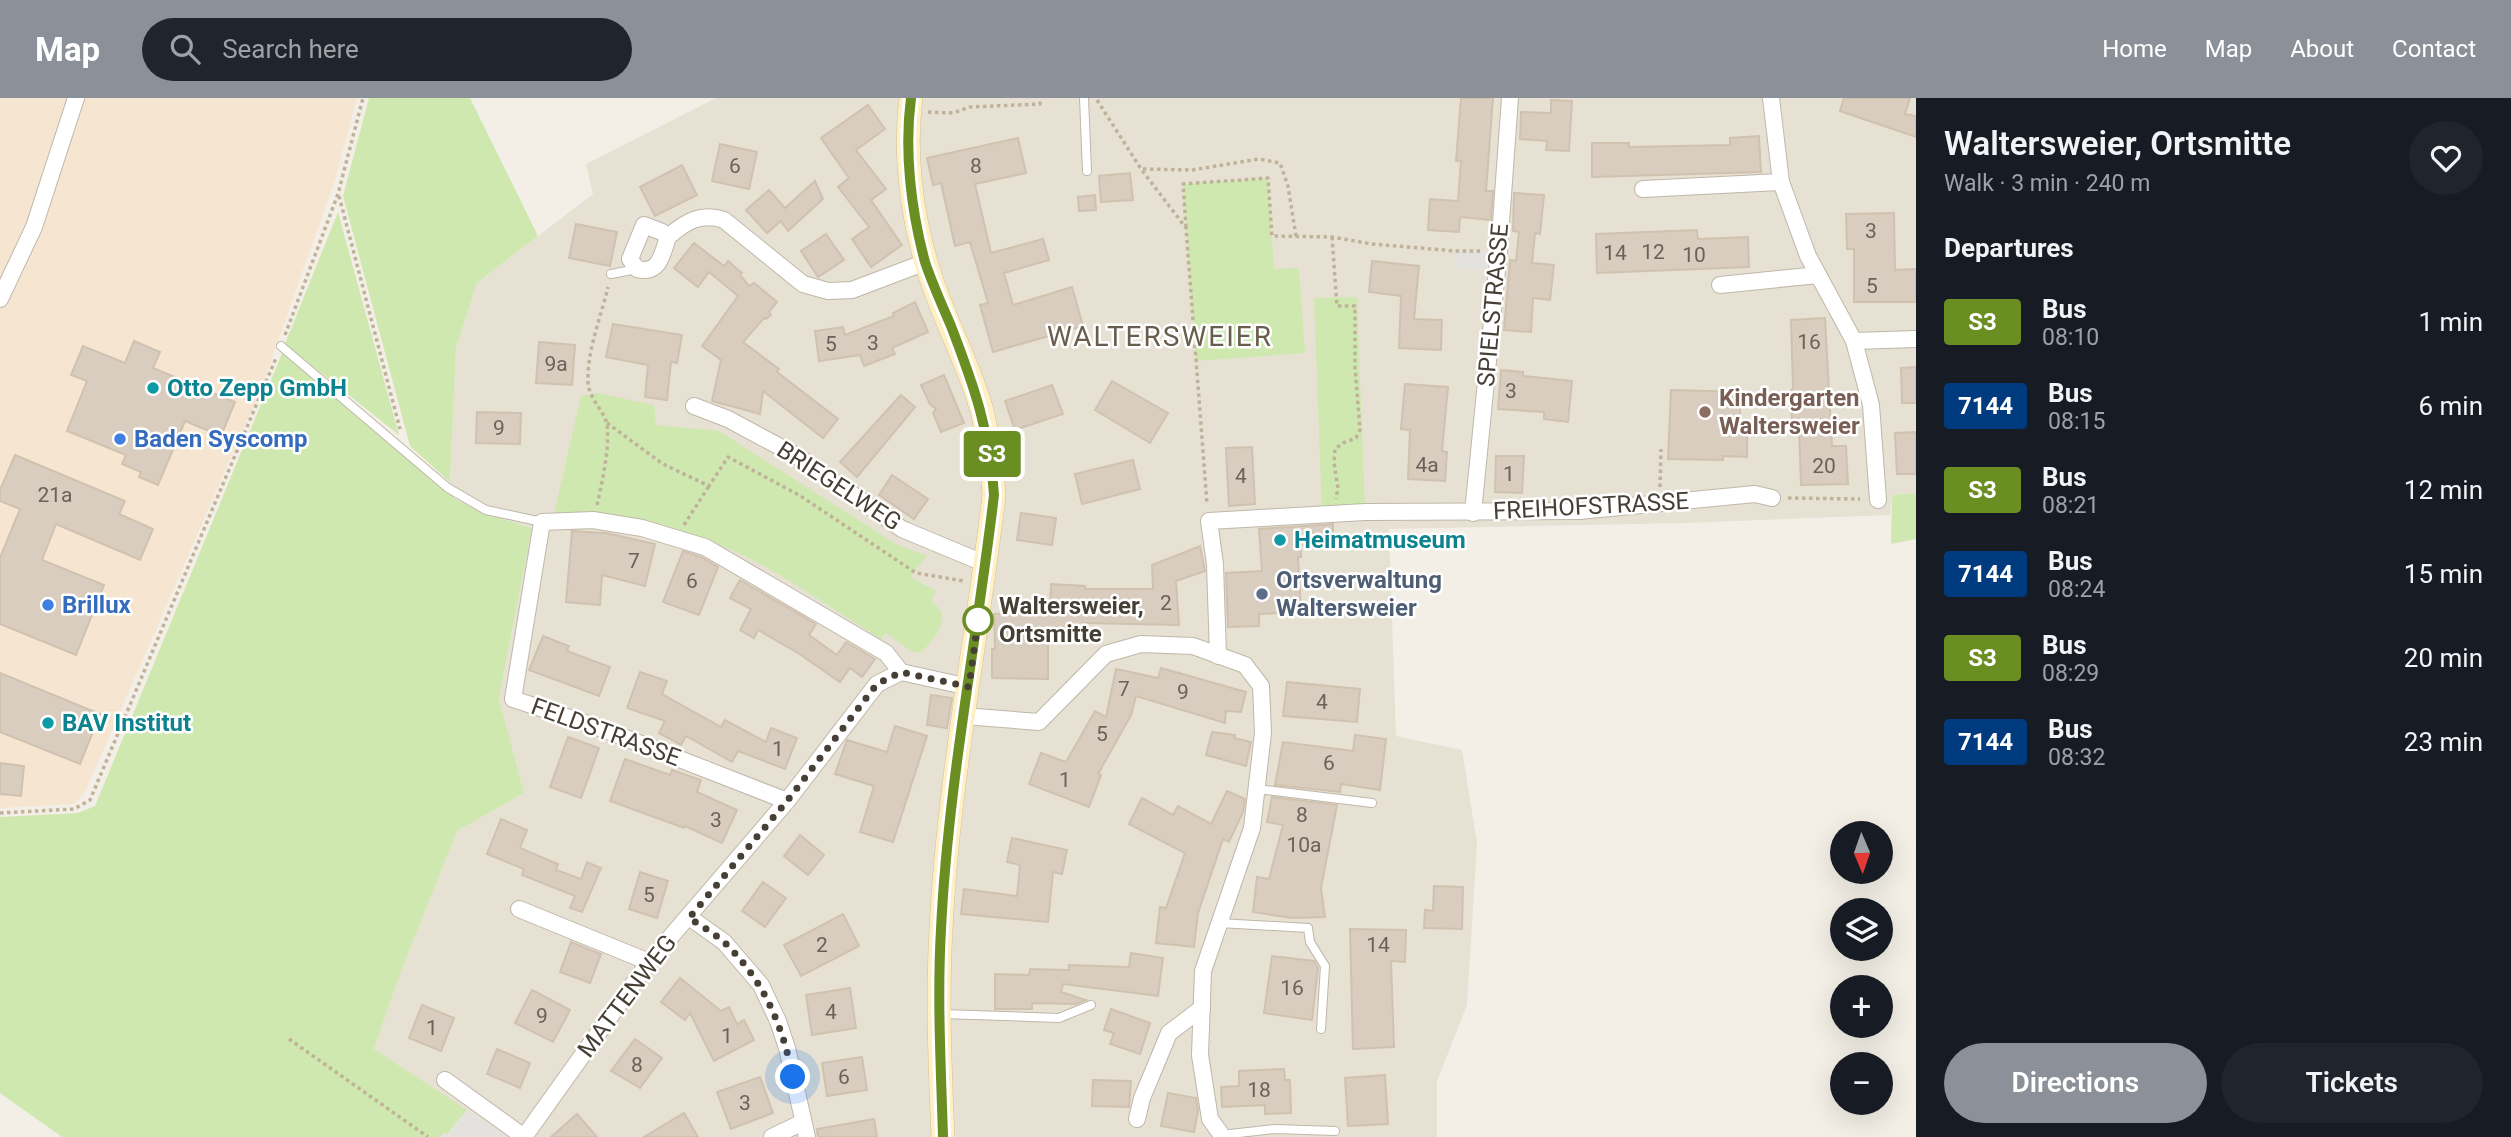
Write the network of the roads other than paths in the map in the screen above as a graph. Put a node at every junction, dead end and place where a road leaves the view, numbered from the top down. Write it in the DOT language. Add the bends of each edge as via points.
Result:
graph roads {
  1 [pos="76,98"];
  2 [pos="1084,98"];
  3 [pos="1510,98"];
  4 [pos="1771,98"];
  5 [pos="910,104"];
  6 [pos="1087,171"];
  7 [pos="1781,182"];
  8 [pos="1643,189"];
  9 [pos="668,237"];
  10 [pos="926,262"];
  11 [pos="638,269"];
  12 [pos="611,274"];
  13 [pos="1818,275"];
  14 [pos="1720,285"];
  15 [pos="0,299"];
  16 [pos="1916,339"];
  17 [pos="1854,341"];
  18 [pos="281,346"];
  19 [pos="694,406"];
  20 [pos="1772,498"];
  21 [pos="1878,499"];
  22 [pos="1473,513"];
  23 [pos="542,522"];
  24 [pos="984,574"];
  25 [pos="1218,656"];
  26 [pos="901,672"];
  27 [pos="969,687"];
  28 [pos="964,716"];
  29 [pos="1257,789"];
  30 [pos="787,801"];
  31 [pos="1372,803"];
  32 [pos="519,909"];
  33 [pos="689,918"];
  34 [pos="1219,923"];
  35 [pos="649,962"];
  36 [pos="1091,1005"];
  37 [pos="1202,1008"];
  38 [pos="938,1013"];
  39 [pos="1321,1029"];
  40 [pos="445,1080"];
  41 [pos="1137,1119"];
  42 [pos="805,1130"];
  43 [pos="1335,1131"];
  44 [pos="1222,1136"];
  45 [pos="524,1137"];
  46 [pos="772,1137"];
  47 [pos="943,1137"];
  1 -- 15 [label="street" via="34,227"];
  2 -- 6 [label="lane"];
  3 -- 22 [label="street, SPIELSTRASSE"];
  4 -- 7 [label="street"];
  5 -- 10 [label="street" via="910,175"];
  7 -- 8 [label="street"];
  7 -- 13 [label="street"];
  9 -- 10 [label="street" via="694,220 715,217 803,284 828,290 852,290"];
  9 -- 11 [label="street" via="656,268"];
  9 -- 11 [label="street" via="644,225 630,260"];
  10 -- 24 [label="street" via="981,409 992,455 994,495"];
  11 -- 12 [label="lane"];
  13 -- 14 [label="street"];
  13 -- 17 [label="street"];
  16 -- 17 [label="street"];
  17 -- 21 [label="street" via="1871,405"];
  18 -- 23 [label="lane" via="448,488 486,510"];
  19 -- 24 [label="street, BRIEGELWEG" via="797,456 902,529"];
  20 -- 22 [label="street, FREIHOFSTRASSE" via="1755,495 1579,511"];
  22 -- 25 [label="street, FREIHOFSTRASSE" via="1337,513 1209,521"];
  23 -- 26 [label="street" via="593,520 642,528 705,547 886,653"];
  23 -- 30 [label="street, FELDSTRASSE" via="513,699"];
  24 -- 27 [label="street"];
  25 -- 28 [label="street" via="1193,646 1141,644 1106,654 1039,722"];
  25 -- 29 [label="street" via="1245,665 1261,686 1264,733"];
  26 -- 27 [label="street"];
  26 -- 30 [label="street, MATTENWEG" via="877,684"];
  27 -- 28 [label="street"];
  28 -- 38 [label="street" via="941,927"];
  29 -- 31 [label="lane"];
  29 -- 34 [label="street" via="1252,828"];
  30 -- 33 [label="street, MATTENWEG"];
  32 -- 35 [label="street"];
  33 -- 35 [label="street, MATTENWEG"];
  33 -- 42 [label="street" via="724,942 761,985 787,1048"];
  34 -- 37 [label="street" via="1203,971"];
  34 -- 39 [label="lane" via="1308,928 1310,942 1325,966"];
  35 -- 45 [label="street, MATTENWEG"];
  36 -- 38 [label="lane" via="1059,1018"];
  37 -- 41 [label="street" via="1169,1033"];
  37 -- 44 [label="street" via="1200,1055 1210,1119"];
  38 -- 47 [label="street"];
  40 -- 45 [label="street"];
  42 -- 46 [label="street"];
  43 -- 44 [label="lane" via="1275,1129"];
}
